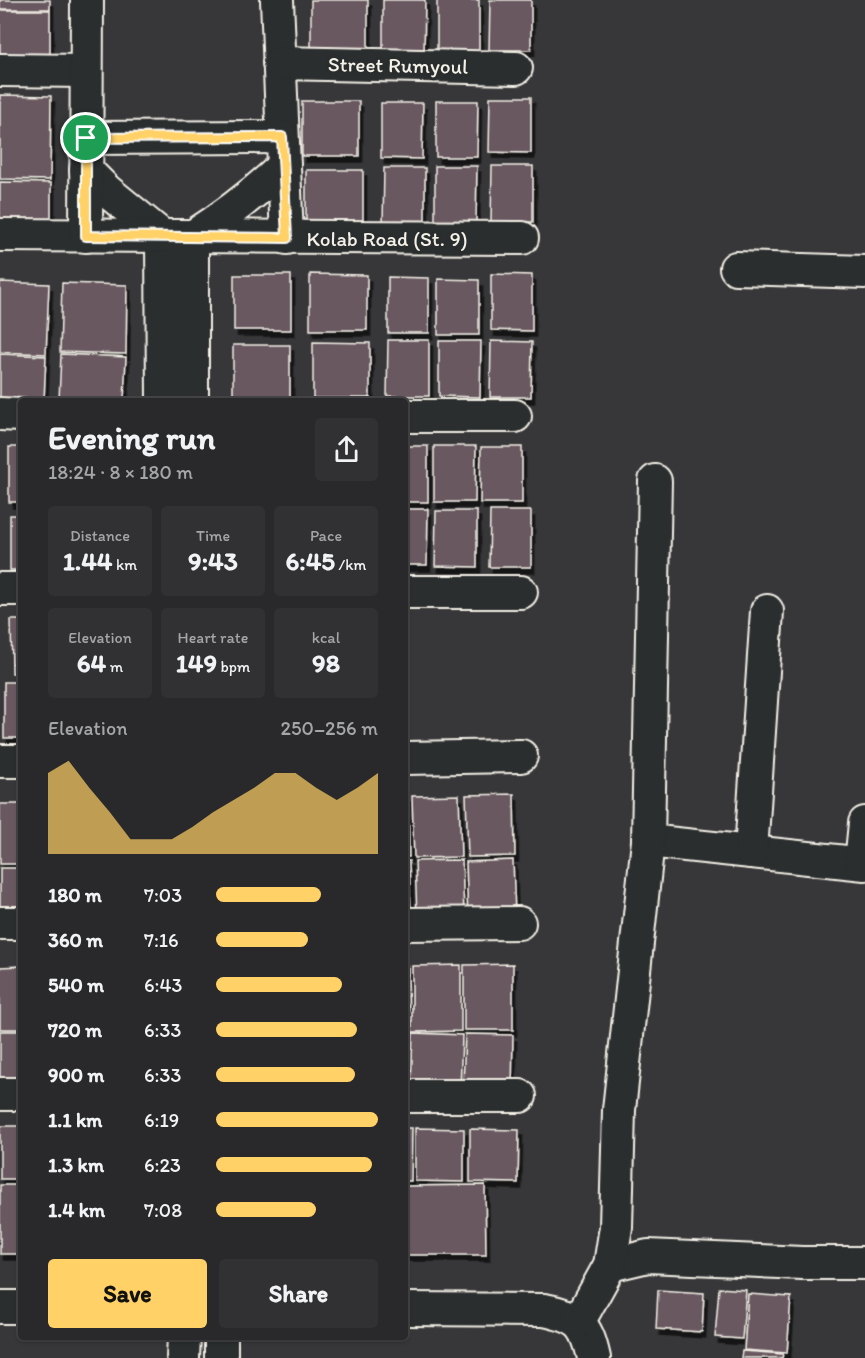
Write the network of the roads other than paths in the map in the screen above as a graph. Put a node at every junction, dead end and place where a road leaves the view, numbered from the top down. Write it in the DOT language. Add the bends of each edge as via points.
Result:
graph roads {
  1 [pos="87,0"];
  2 [pos="278,0"];
  3 [pos="279,63"];
  4 [pos="516,68"];
  5 [pos="0,70"];
  6 [pos="86,71"];
  7 [pos="86,138"];
  8 [pos="283,151"];
  9 [pos="86,170"];
  10 [pos="0,235"];
  11 [pos="86,236"];
  12 [pos="177,237"];
  13 [pos="287,238"];
  14 [pos="522,238"];
  15 [pos="736,268"];
  16 [pos="865,272"];
  17 [pos="163,398"];
  18 [pos="192,398"];
  19 [pos="0,414"];
  20 [pos="18,415"];
  21 [pos="408,416"];
  22 [pos="515,416"];
  23 [pos="655,481"];
  24 [pos="0,589"];
  25 [pos="18,589"];
  26 [pos="408,592"];
  27 [pos="521,592"];
  28 [pos="767,610"];
  29 [pos="521,756"];
  30 [pos="408,758"];
  31 [pos="0,761"];
  32 [pos="18,761"];
  33 [pos="865,823"];
  34 [pos="648,841"];
  35 [pos="751,852"];
  36 [pos="863,864"];
  37 [pos="0,923"];
  38 [pos="18,923"];
  39 [pos="519,923"];
  40 [pos="408,924"];
  41 [pos="0,1094"];
  42 [pos="18,1094"];
  43 [pos="408,1096"];
  44 [pos="520,1096"];
  45 [pos="865,1263"];
  46 [pos="610,1265"];
  47 [pos="0,1307"];
  48 [pos="18,1307"];
  49 [pos="408,1309"];
  50 [pos="579,1321"];
  51 [pos="184,1340"];
  52 [pos="221,1340"];
  53 [pos="183,1358"];
  54 [pos="221,1358"];
  55 [pos="594,1358"];
  1 -- 6 [label="street"];
  2 -- 3 [label="street"];
  3 -- 4 [label="street, Street Rumyoul"];
  3 -- 8 [label="street"];
  5 -- 6 [label="street"];
  6 -- 7 [label="street"];
  7 -- 8 [label="street"];
  7 -- 9 [label="street"];
  8 -- 12 [label="street" via="262,187 226,216"];
  8 -- 13 [label="street"];
  9 -- 11 [label="street"];
  9 -- 12 [label="street" via="107,191"];
  10 -- 11 [label="street, Kolab Road (St. 9)"];
  11 -- 12 [label="street, Kolab Road (St. 9)"];
  12 -- 13 [label="street, Kolab Road (St. 9)"];
  12 -- 17 [label="street"];
  12 -- 18 [label="street"];
  13 -- 14 [label="street, Kolab Road (St. 9)"];
  15 -- 16 [label="street"];
  19 -- 20 [label="street"];
  21 -- 22 [label="street"];
  23 -- 34 [label="street"];
  24 -- 25 [label="street"];
  26 -- 27 [label="street"];
  28 -- 35 [label="street"];
  29 -- 30 [label="street"];
  31 -- 32 [label="street"];
  33 -- 36 [label="street"];
  34 -- 35 [label="street"];
  34 -- 46 [label="street" via="619,1110 616,1227"];
  35 -- 36 [label="street"];
  37 -- 38 [label="street"];
  39 -- 40 [label="street"];
  41 -- 42 [label="street"];
  43 -- 44 [label="street"];
  45 -- 46 [label="street" via="648,1256"];
  46 -- 50 [label="street"];
  47 -- 48 [label="street"];
  49 -- 50 [label="street" via="544,1310"];
  50 -- 55 [label="street" via="590,1339"];
  51 -- 53 [label="street"];
  52 -- 54 [label="street"];
}
